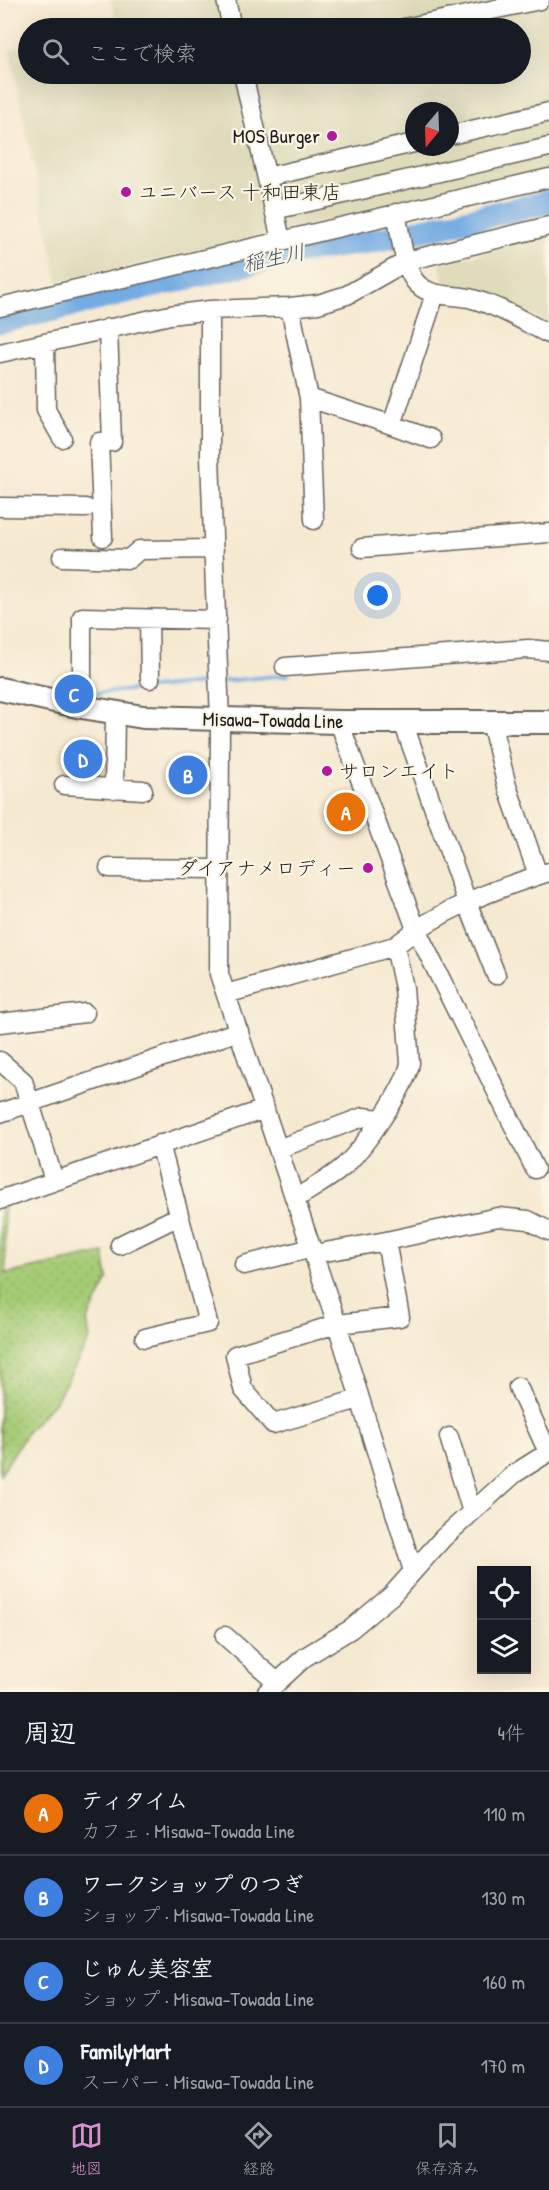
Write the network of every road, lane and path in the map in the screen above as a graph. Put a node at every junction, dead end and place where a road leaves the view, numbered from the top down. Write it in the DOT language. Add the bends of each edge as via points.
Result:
graph roads {
  1 [pos="226,0"];
  2 [pos="540,0"];
  3 [pos="230,18"];
  4 [pos="453,18"];
  5 [pos="245,84"];
  6 [pos="549,112"];
  7 [pos="459,133"];
  8 [pos="405,145"];
  9 [pos="549,147"];
  10 [pos="267,177"];
  11 [pos="549,178"];
  12 [pos="274,210"];
  13 [pos="397,219"];
  14 [pos="549,226"];
  15 [pos="281,240"];
  16 [pos="405,254"];
  17 [pos="435,294"];
  18 [pos="0,306"];
  19 [pos="290,307"];
  20 [pos="210,310"];
  21 [pos="108,328"];
  22 [pos="549,334"];
  23 [pos="45,343"];
  24 [pos="0,353"];
  25 [pos="309,398"];
  26 [pos="393,425"];
  27 [pos="62,438"];
  28 [pos="431,439"];
  29 [pos="0,507"];
  30 [pos="86,508"];
  31 [pos="314,520"];
  32 [pos="549,533"];
  33 [pos="103,537"];
  34 [pos="362,548"];
  35 [pos="214,549"];
  36 [pos="62,556"];
  37 [pos="149,619"];
  38 [pos="217,620"];
  39 [pos="549,651"];
  40 [pos="285,667"];
  41 [pos="150,679"];
  42 [pos="0,689"];
  43 [pos="82,707"];
  44 [pos="116,713"];
  45 [pos="220,720"];
  46 [pos="339,722"];
  47 [pos="404,722"];
  48 [pos="491,722"];
  49 [pos="549,722"];
  50 [pos="64,785"];
  51 [pos="114,789"];
  52 [pos="143,790"];
  53 [pos="109,868"];
  54 [pos="219,869"];
  55 [pos="544,874"];
  56 [pos="467,902"];
  57 [pos="416,929"];
  58 [pos="395,946"];
  59 [pos="496,975"];
  60 [pos="226,994"];
  61 [pos="85,1013"];
  62 [pos="0,1023"];
  63 [pos="238,1031"];
  64 [pos="0,1061"];
  65 [pos="29,1103"];
  66 [pos="265,1109"];
  67 [pos="0,1113"];
  68 [pos="380,1119"];
  69 [pos="160,1144"];
  70 [pos="278,1149"];
  71 [pos="535,1169"];
  72 [pos="54,1180"];
  73 [pos="295,1199"];
  74 [pos="0,1200"];
  75 [pos="179,1216"];
  76 [pos="549,1231"];
  77 [pos="386,1241"];
  78 [pos="120,1245"];
  79 [pos="313,1251"];
  80 [pos="244,1265"];
  81 [pos="337,1324"];
  82 [pos="145,1338"];
  83 [pos="518,1388"];
  84 [pos="359,1399"];
  85 [pos="449,1437"];
  86 [pos="549,1452"];
  87 [pos="472,1512"];
  88 [pos="413,1571"];
  89 [pos="225,1636"];
  90 [pos="272,1687"];
  1 -- 3 [label="street"];
  2 -- 4 [label="street"];
  5 -- 10 [label="street"];
  6 -- 7 [label="street"];
  8 -- 10 [label="street"];
  9 -- 12 [label="street"];
  10 -- 12 [label="street"];
  11 -- 13 [label="street"];
  12 -- 15 [label="street"];
  13 -- 15 [label="street"];
  13 -- 16 [label="street"];
  14 -- 16 [label="street"];
  15 -- 18 [label="street"];
  16 -- 17 [label="street" via="413,279"];
  16 -- 19 [label="street" via="347,295"];
  17 -- 22 [label="street" via="485,303"];
  17 -- 26 [label="street"];
  19 -- 20 [label="street"];
  19 -- 25 [label="street"];
  20 -- 21 [label="street"];
  20 -- 35 [label="street"];
  21 -- 23 [label="street"];
  21 -- 33 [label="street" via="112,442 99,441"];
  23 -- 24 [label="street"];
  23 -- 27 [label="street" via="46,410"];
  25 -- 26 [label="street"];
  25 -- 31 [label="street"];
  26 -- 28 [label="street"];
  29 -- 30 [label="street"];
  32 -- 34 [label="street"];
  35 -- 36 [label="street" via="139,550 129,559"];
  35 -- 38 [label="street"];
  37 -- 38 [label="street"];
  37 -- 41 [label="street"];
  37 -- 43 [label="street" via="82,617"];
  38 -- 45 [label="street"];
  39 -- 40 [label="street" via="528,649"];
  42 -- 43 [label="main road, Misawa-Towada Line"];
  43 -- 44 [label="main road, Misawa-Towada Line"];
  44 -- 45 [label="main road, Misawa-Towada Line"];
  44 -- 51 [label="street"];
  45 -- 46 [label="main road, Misawa-Towada Line"];
  45 -- 54 [label="street"];
  46 -- 47 [label="main road, Misawa-Towada Line"];
  46 -- 57 [label="street"];
  47 -- 48 [label="main road, Misawa-Towada Line"];
  47 -- 56 [label="street"];
  48 -- 49 [label="main road, Misawa-Towada Line"];
  48 -- 55 [label="street" via="507,786"];
  50 -- 51 [label="street"];
  51 -- 52 [label="street"];
  53 -- 54 [label="street"];
  54 -- 60 [label="street" via="219,974"];
  55 -- 56 [label="street"];
  56 -- 57 [label="street"];
  56 -- 59 [label="street"];
  57 -- 58 [label="street"];
  57 -- 71 [label="street"];
  58 -- 60 [label="street"];
  58 -- 68 [label="street" via="404,988 410,1063 401,1089"];
  60 -- 63 [label="street"];
  61 -- 62 [label="street"];
  63 -- 65 [label="street"];
  63 -- 66 [label="street"];
  64 -- 65 [label="street" via="23,1081"];
  65 -- 67 [label="street"];
  65 -- 72 [label="street"];
  66 -- 69 [label="street"];
  66 -- 70 [label="street"];
  68 -- 70 [label="street" via="363,1118"];
  68 -- 73 [label="street" via="341,1169"];
  69 -- 72 [label="street"];
  69 -- 75 [label="street"];
  70 -- 73 [label="street"];
  72 -- 74 [label="street"];
  73 -- 79 [label="street"];
  75 -- 78 [label="street"];
  75 -- 82 [label="street" via="208,1323"];
  76 -- 77 [label="street" via="528,1220 498,1217"];
  77 -- 79 [label="street"];
  77 -- 81 [label="street" via="400,1317"];
  79 -- 80 [label="street"];
  79 -- 81 [label="street"];
  81 -- 84 [label="street"];
  81 -- 84 [label="street" via="236,1355 243,1389 273,1424"];
  83 -- 86 [label="street"];
  84 -- 88 [label="street"];
  85 -- 87 [label="street"];
  86 -- 87 [label="street" via="514,1474"];
  87 -- 88 [label="street"];
  88 -- 90 [label="street" via="392,1595 351,1629 305,1657"];
  89 -- 90 [label="street"];
}
